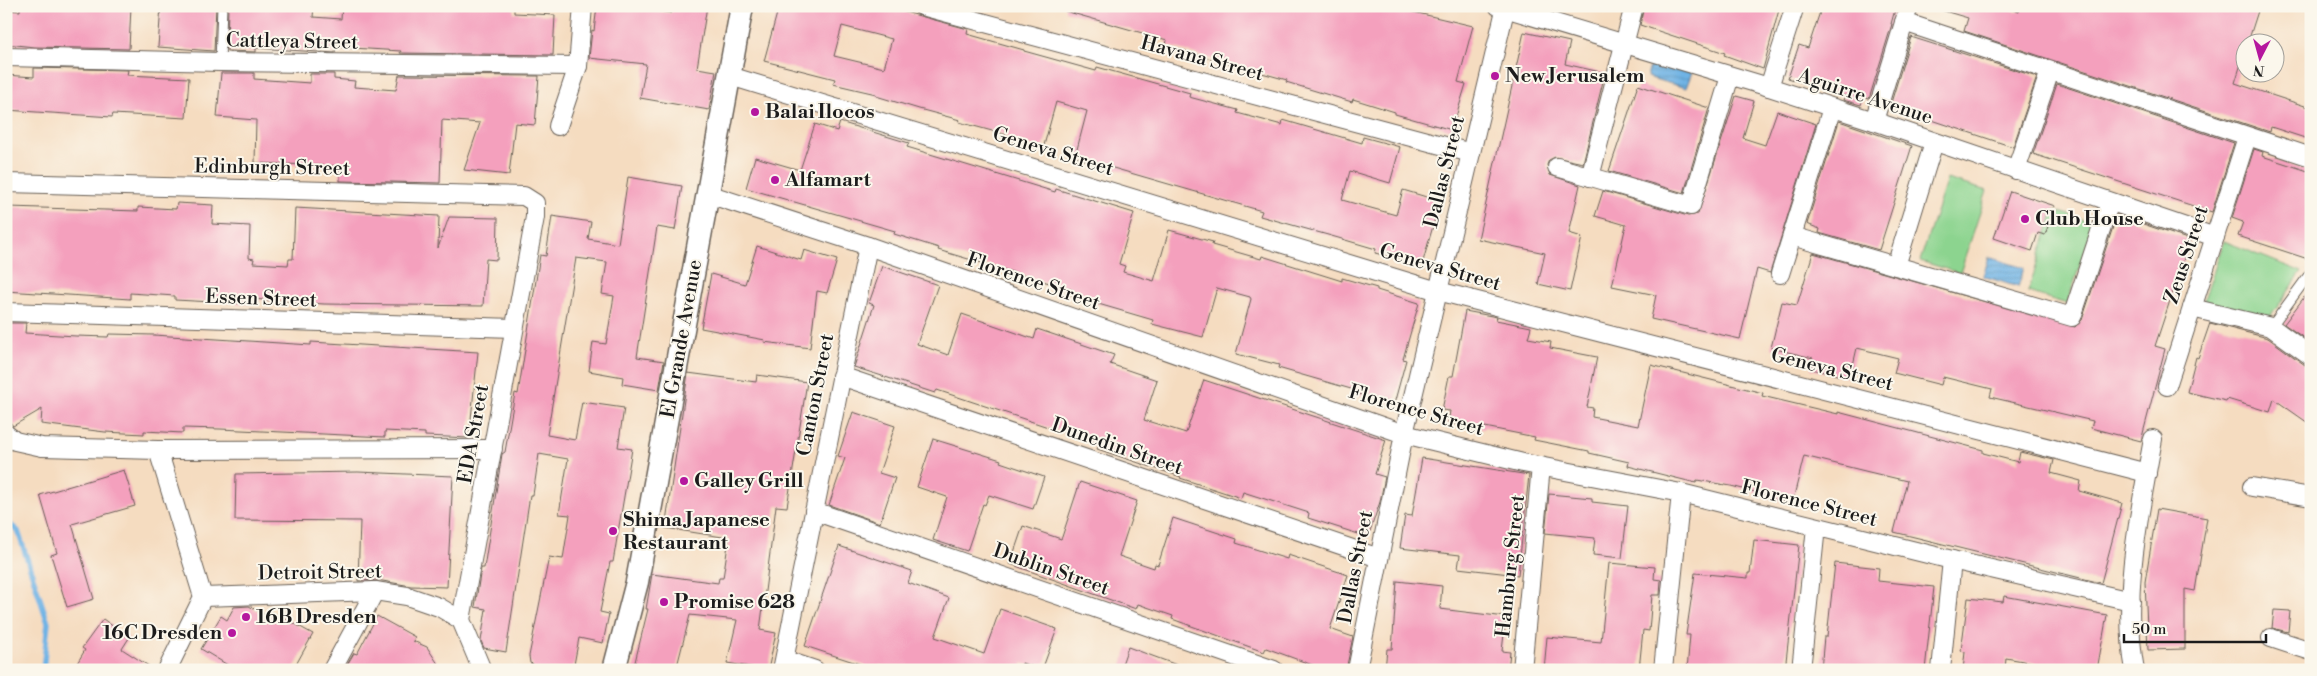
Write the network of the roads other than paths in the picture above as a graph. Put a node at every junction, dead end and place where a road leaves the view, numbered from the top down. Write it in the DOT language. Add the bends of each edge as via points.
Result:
graph roads {
  1 [pos="222,6"];
  2 [pos="583,6"];
  3 [pos="742,6"];
  4 [pos="922,6"];
  5 [pos="1634,6"];
  6 [pos="1795,6"];
  7 [pos="1503,7"];
  8 [pos="1906,14"];
  9 [pos="1624,43"];
  10 [pos="6,57"];
  11 [pos="220,62"];
  12 [pos="578,66"];
  13 [pos="2050,71"];
  14 [pos="730,76"];
  15 [pos="1730,76"];
  16 [pos="1769,87"];
  17 [pos="1832,108"];
  18 [pos="1874,121"];
  19 [pos="558,126"];
  20 [pos="2247,137"];
  21 [pos="1934,142"];
  22 [pos="1471,153"];
  23 [pos="2311,157"];
  24 [pos="1557,167"];
  25 [pos="2016,170"];
  26 [pos="1590,176"];
  27 [pos="6,183"];
  28 [pos="708,194"];
  29 [pos="2110,202"];
  30 [pos="535,203"];
  31 [pos="1792,236"];
  32 [pos="2215,237"];
  33 [pos="868,246"];
  34 [pos="1896,266"];
  35 [pos="2311,272"];
  36 [pos="1780,274"];
  37 [pos="1438,291"];
  38 [pos="2192,308"];
  39 [pos="6,312"];
  40 [pos="2272,327"];
  41 [pos="514,328"];
  42 [pos="2311,356"];
  43 [pos="842,376"];
  44 [pos="2167,386"];
  45 [pos="6,434"];
  46 [pos="1404,434"];
  47 [pos="2153,438"];
  48 [pos="493,449"];
  49 [pos="158,450"];
  50 [pos="1541,466"];
  51 [pos="2147,473"];
  52 [pos="2252,487"];
  53 [pos="1681,493"];
  54 [pos="2311,497"];
  55 [pos="814,511"];
  56 [pos="1816,527"];
  57 [pos="1379,558"];
  58 [pos="1952,560"];
  59 [pos="375,591"];
  60 [pos="203,597"];
  61 [pos="2131,601"];
  62 [pos="461,620"];
  63 [pos="2271,638"];
  64 [pos="2311,651"];
  65 [pos="783,665"];
  66 [pos="166,670"];
  67 [pos="332,670"];
  68 [pos="482,670"];
  69 [pos="614,670"];
  70 [pos="815,670"];
  71 [pos="1274,670"];
  72 [pos="1357,670"];
  73 [pos="1522,670"];
  74 [pos="1663,670"];
  75 [pos="1801,670"];
  76 [pos="1941,670"];
  77 [pos="2135,670"];
  1 -- 11 [label="lane"];
  2 -- 12 [label="street"];
  3 -- 14 [label="street, El Grande Avenue"];
  4 -- 22 [label="street, Havana Street"];
  5 -- 9 [label="street"];
  6 -- 16 [label="street"];
  7 -- 9 [label="street, Aguirre Avenue"];
  7 -- 22 [label="street, Dallas Street"];
  8 -- 13 [label="street"];
  8 -- 18 [label="street"];
  9 -- 15 [label="street, Aguirre Avenue"];
  9 -- 26 [label="street"];
  10 -- 11 [label="street, Cattleya Street"];
  11 -- 12 [label="street, Cattleya Street"];
  12 -- 19 [label="street"];
  13 -- 20 [label="street"];
  13 -- 25 [label="street"];
  14 -- 28 [label="street, El Grande Avenue"];
  14 -- 37 [label="street, Geneva Street"];
  15 -- 16 [label="street, Aguirre Avenue"];
  15 -- 26 [label="street" via="1691,206"];
  16 -- 17 [label="street, Aguirre Avenue"];
  17 -- 18 [label="street, Aguirre Avenue"];
  17 -- 31 [label="street"];
  18 -- 21 [label="street, Aguirre Avenue"];
  20 -- 23 [label="street"];
  20 -- 32 [label="street, Zeus Street"];
  21 -- 25 [label="street, Aguirre Avenue"];
  21 -- 34 [label="street"];
  22 -- 37 [label="street, Dallas Street"];
  24 -- 26 [label="street"];
  25 -- 29 [label="street, Aguirre Avenue"];
  27 -- 30 [label="street, Edinburgh Street" via="524,196"];
  28 -- 33 [label="street, Florence Street"];
  28 -- 69 [label="street, El Grande Avenue" via="637,582"];
  29 -- 32 [label="street, Aguirre Avenue"];
  29 -- 34 [label="street" via="2072,318"];
  30 -- 41 [label="street, EDA Street"];
  31 -- 34 [label="street"];
  31 -- 36 [label="street"];
  32 -- 38 [label="street, Zeus Street"];
  33 -- 43 [label="street, Canton Street"];
  33 -- 46 [label="street, Florence Street"];
  35 -- 40 [label="lane"];
  37 -- 46 [label="street, Dallas Street"];
  37 -- 51 [label="street, Geneva Street"];
  38 -- 40 [label="street"];
  38 -- 44 [label="street, Zeus Street"];
  39 -- 41 [label="street, Essen Street"];
  40 -- 42 [label="street"];
  41 -- 48 [label="street, EDA Street"];
  43 -- 55 [label="street, Canton Street"];
  43 -- 57 [label="street, Dunedin Street"];
  45 -- 49 [label="street" via="15,441 42,448"];
  46 -- 50 [label="street, Florence Street"];
  46 -- 57 [label="street, Dallas Street"];
  47 -- 51 [label="street"];
  48 -- 49 [label="street"];
  48 -- 62 [label="street, EDA Street"];
  49 -- 60 [label="street"];
  50 -- 53 [label="street, Florence Street"];
  50 -- 73 [label="street, Hamburg Street"];
  51 -- 61 [label="street"];
  52 -- 54 [label="street"];
  53 -- 56 [label="street, Florence Street"];
  53 -- 74 [label="street"];
  55 -- 65 [label="street, Canton Street"];
  55 -- 71 [label="street, Dublin Street"];
  56 -- 58 [label="street, Florence Street"];
  56 -- 75 [label="street"];
  57 -- 72 [label="street, Dallas Street"];
  58 -- 61 [label="street, Florence Street"];
  58 -- 76 [label="street"];
  59 -- 60 [label="street, Detroit Street"];
  59 -- 62 [label="street, Detroit Street" via="407,596 439,607"];
  59 -- 67 [label="street"];
  60 -- 66 [label="street"];
  61 -- 77 [label="street"];
  62 -- 68 [label="street"];
  63 -- 64 [label="street"];
  65 -- 70 [label="street"];
}
